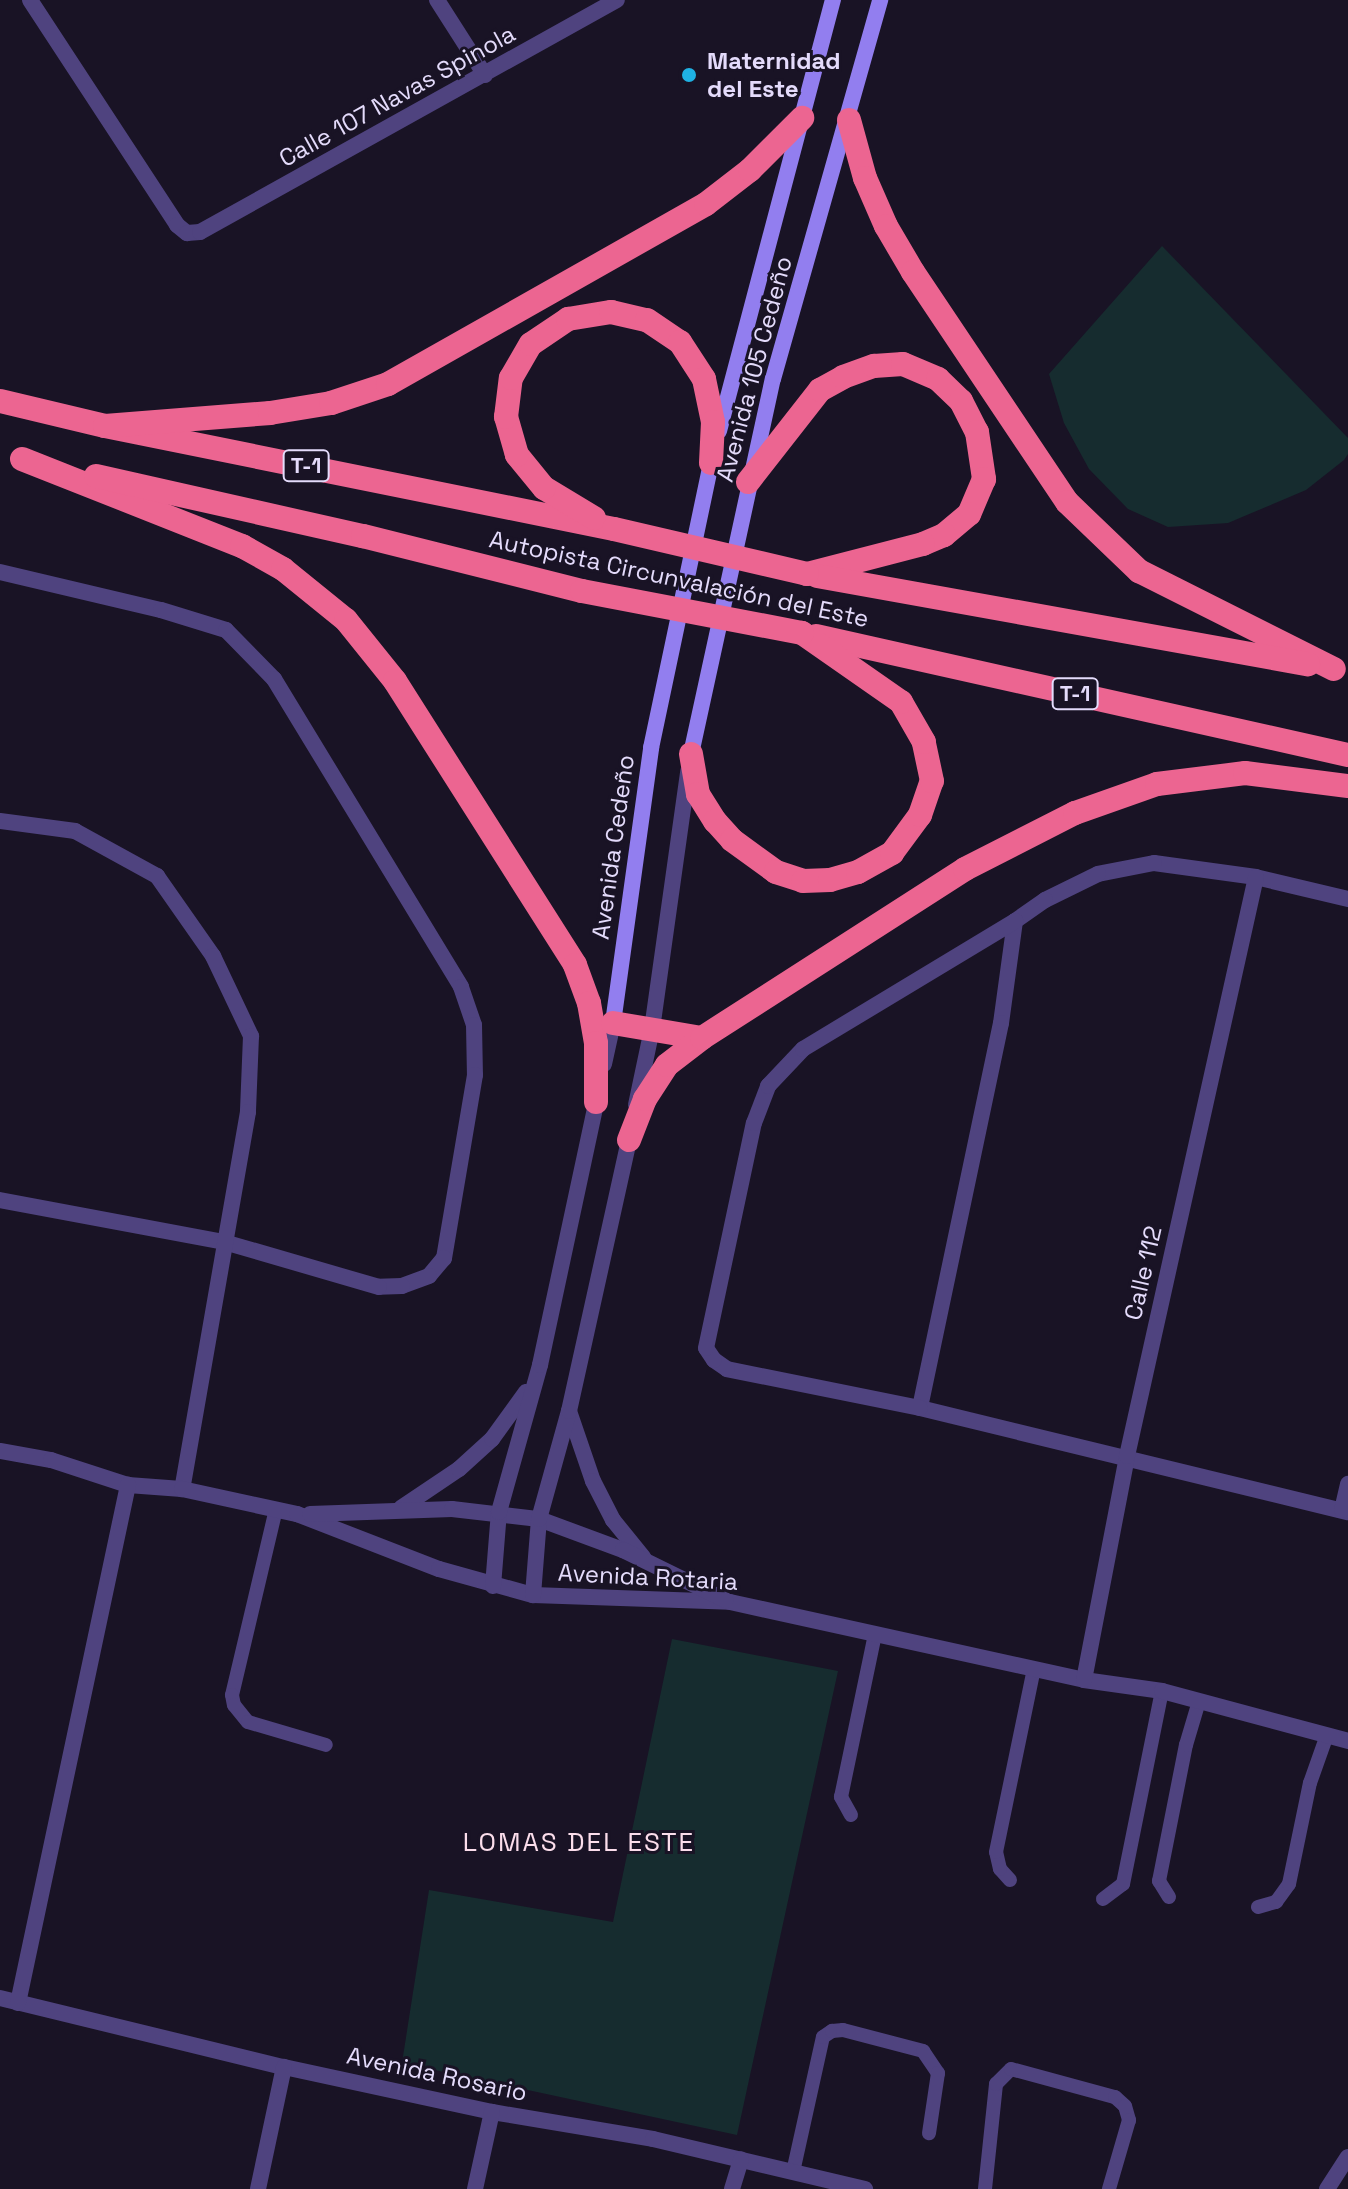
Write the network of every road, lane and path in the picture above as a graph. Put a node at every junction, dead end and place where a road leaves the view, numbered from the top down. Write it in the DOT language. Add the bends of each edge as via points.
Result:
graph roads {
  1 [pos="30,0"];
  2 [pos="437,0"];
  3 [pos="617,0"];
  4 [pos="833,0"];
  5 [pos="880,0"];
  6 [pos="485,75"];
  7 [pos="802,118"];
  8 [pos="849,120"];
  9 [pos="0,401"];
  10 [pos="105,426"];
  11 [pos="11,457"];
  12 [pos="711,463"];
  13 [pos="748,482"];
  14 [pos="614,529"];
  15 [pos="0,572"];
  16 [pos="807,574"];
  17 [pos="802,633"];
  18 [pos="1341,671"];
  19 [pos="691,754"];
  20 [pos="1348,755"];
  21 [pos="1348,786"];
  22 [pos="0,821"];
  23 [pos="1256,877"];
  24 [pos="1348,899"];
  25 [pos="1015,921"];
  26 [pos="613,1023"];
  27 [pos="652,1029"];
  28 [pos="702,1038"];
  29 [pos="596,1102"];
  30 [pos="629,1140"];
  31 [pos="0,1200"];
  32 [pos="224,1242"];
  33 [pos="540,1365"];
  34 [pos="920,1408"];
  35 [pos="569,1411"];
  36 [pos="0,1451"];
  37 [pos="1127,1456"];
  38 [pos="1348,1484"];
  39 [pos="128,1485"];
  40 [pos="182,1489"];
  41 [pos="276,1509"];
  42 [pos="400,1509"];
  43 [pos="1345,1511"];
  44 [pos="499,1512"];
  45 [pos="297,1514"];
  46 [pos="539,1519"];
  47 [pos="647,1561"];
  48 [pos="493,1586"];
  49 [pos="533,1595"];
  50 [pos="730,1602"];
  51 [pos="875,1634"];
  52 [pos="1034,1669"];
  53 [pos="1084,1680"];
  54 [pos="1162,1691"];
  55 [pos="1199,1701"];
  56 [pos="1327,1735"];
  57 [pos="1348,1741"];
  58 [pos="326,1745"];
  59 [pos="851,1815"];
  60 [pos="1010,1880"];
  61 [pos="1169,1897"];
  62 [pos="1103,1899"];
  63 [pos="1258,1907"];
  64 [pos="0,1998"];
  65 [pos="18,2003"];
  66 [pos="284,2067"];
  67 [pos="492,2112"];
  68 [pos="929,2133"];
  69 [pos="1348,2157"];
  70 [pos="741,2159"];
  71 [pos="793,2172"];
  72 [pos="258,2189"];
  73 [pos="475,2189"];
  74 [pos="732,2189"];
  75 [pos="865,2189"];
  76 [pos="985,2189"];
  77 [pos="1109,2189"];
  78 [pos="1327,2189"];
  1 -- 6 [label="street, Calle 107 Navas Spinola" via="187,233 200,232"];
  2 -- 6 [label="street"];
  3 -- 6 [label="street, Calle 107 Navas Spinola"];
  4 -- 7 [label="main road"];
  5 -- 8 [label="main road, Avenida 105 Cedeño"];
  7 -- 10 [label="highway" via="750,170 706,204 388,384 331,403 270,413"];
  7 -- 12 [label="main road, Avenida Cedeño"];
  8 -- 13 [label="main road, Avenida 105 Cedeño"];
  8 -- 18 [label="highway" via="865,178 886,226 1067,502 1139,571"];
  9 -- 10 [label="highway, Autopista Circunvalación del Este / T-1"];
  10 -- 14 [label="highway, Autopista Circunvalación del Este / T-1"];
  11 -- 17 [label="highway, Autopista Circunvalación del Este / T-1, bridge" via="582,591"];
  11 -- 29 [label="highway" via="242,546 315,592 364,640 575,965 596,1043"];
  12 -- 14 [label="highway" via="713,422 704,379 680,342 647,320 611,312 568,319 531,344 511,378 506,417 517,455 544,488"];
  12 -- 26 [label="main road, Avenida Cedeño" via="651,748"];
  13 -- 16 [label="highway" via="820,390 854,373 903,364 938,379 961,401 977,432 984,479 969,514 923,544"];
  13 -- 19 [label="main road, Avenida 105 Cedeño"];
  14 -- 16 [label="highway, Autopista Circunvalación del Este / T-1, bridge"];
  15 -- 32 [label="street" via="226,630 274,679 461,987 474,1025 475,1075 444,1258 429,1276 379,1287"];
  16 -- 18 [label="highway, Autopista Circunvalación del Este / T-1"];
  17 -- 19 [label="highway" via="901,702 924,742 932,781 920,815 892,853 830,880 803,881 776,872 715,821 698,794"];
  17 -- 20 [label="highway, Autopista Circunvalación del Este / T-1"];
  19 -- 27 [label="street"];
  21 -- 28 [label="highway" via="1245,773 1157,784 1075,813 965,869"];
  22 -- 32 [label="street" via="75,831 157,876 213,956 251,1036 248,1112"];
  23 -- 24 [label="street"];
  23 -- 25 [label="street" via="1154,863 1098,874"];
  23 -- 37 [label="street, Calle 112"];
  25 -- 34 [label="street" via="1001,1023"];
  25 -- 34 [label="street" via="803,1049 768,1086 754,1123 706,1348 727,1369"];
  26 -- 27 [label="highway"];
  26 -- 29 [label="street, Avenida Cedeño"];
  27 -- 28 [label="highway"];
  27 -- 30 [label="street"];
  28 -- 30 [label="highway" via="667,1065 645,1099"];
  29 -- 33 [label="street, Avenida Cedeño"];
  30 -- 35 [label="street"];
  31 -- 32 [label="street"];
  32 -- 40 [label="street"];
  33 -- 42 [label="street" via="492,1439"];
  33 -- 44 [label="street, Avenida Cedeño"];
  34 -- 37 [label="street"];
  35 -- 46 [label="street"];
  35 -- 47 [label="street" via="613,1520"];
  36 -- 39 [label="street, Avenida Rotaria" via="51,1460"];
  37 -- 43 [label="street"];
  37 -- 53 [label="street, Calle 112"];
  38 -- 43 [label="street"];
  39 -- 40 [label="street, Avenida Rotaria"];
  39 -- 65 [label="street"];
  40 -- 41 [label="street, Avenida Rotaria"];
  41 -- 45 [label="street, Avenida Rotaria"];
  41 -- 58 [label="lane" via="232,1695 234,1705 248,1722"];
  42 -- 44 [label="street"];
  42 -- 45 [label="street"];
  44 -- 46 [label="street"];
  44 -- 48 [label="street, Avenida Cedeño"];
  45 -- 48 [label="street, Avenida Rotaria"];
  46 -- 47 [label="street"];
  46 -- 49 [label="street"];
  47 -- 50 [label="street"];
  48 -- 49 [label="street, Avenida Rotaria"];
  49 -- 50 [label="street, Avenida Rotaria"];
  50 -- 51 [label="street, Avenida Rotaria"];
  51 -- 52 [label="street, Avenida Rotaria"];
  51 -- 59 [label="lane" via="841,1797"];
  52 -- 53 [label="street, Avenida Rotaria"];
  52 -- 60 [label="lane" via="996,1852 1000,1869"];
  53 -- 54 [label="street, Avenida Rotaria"];
  54 -- 55 [label="street, Avenida Rotaria"];
  54 -- 62 [label="lane" via="1123,1884"];
  55 -- 56 [label="street, Avenida Rotaria"];
  55 -- 61 [label="lane" via="1159,1881"];
  56 -- 57 [label="street, Avenida Rotaria"];
  56 -- 63 [label="lane" via="1310,1783 1289,1884 1276,1902"];
  64 -- 65 [label="street, Avenida Rosario"];
  65 -- 66 [label="street, Avenida Rosario"];
  66 -- 67 [label="street, Avenida Rosario"];
  66 -- 72 [label="street"];
  67 -- 70 [label="street, Avenida Rosario"];
  67 -- 73 [label="street"];
  68 -- 71 [label="lane" via="938,2073 923,2051 832,2031 823,2037"];
  69 -- 78 [label="street"];
  70 -- 71 [label="street, Avenida Rosario"];
  70 -- 74 [label="street"];
  71 -- 75 [label="street, Avenida Rosario"];
  76 -- 77 [label="lane" via="996,2084 1011,2069 1115,2097 1125,2106 1129,2120"];
}
